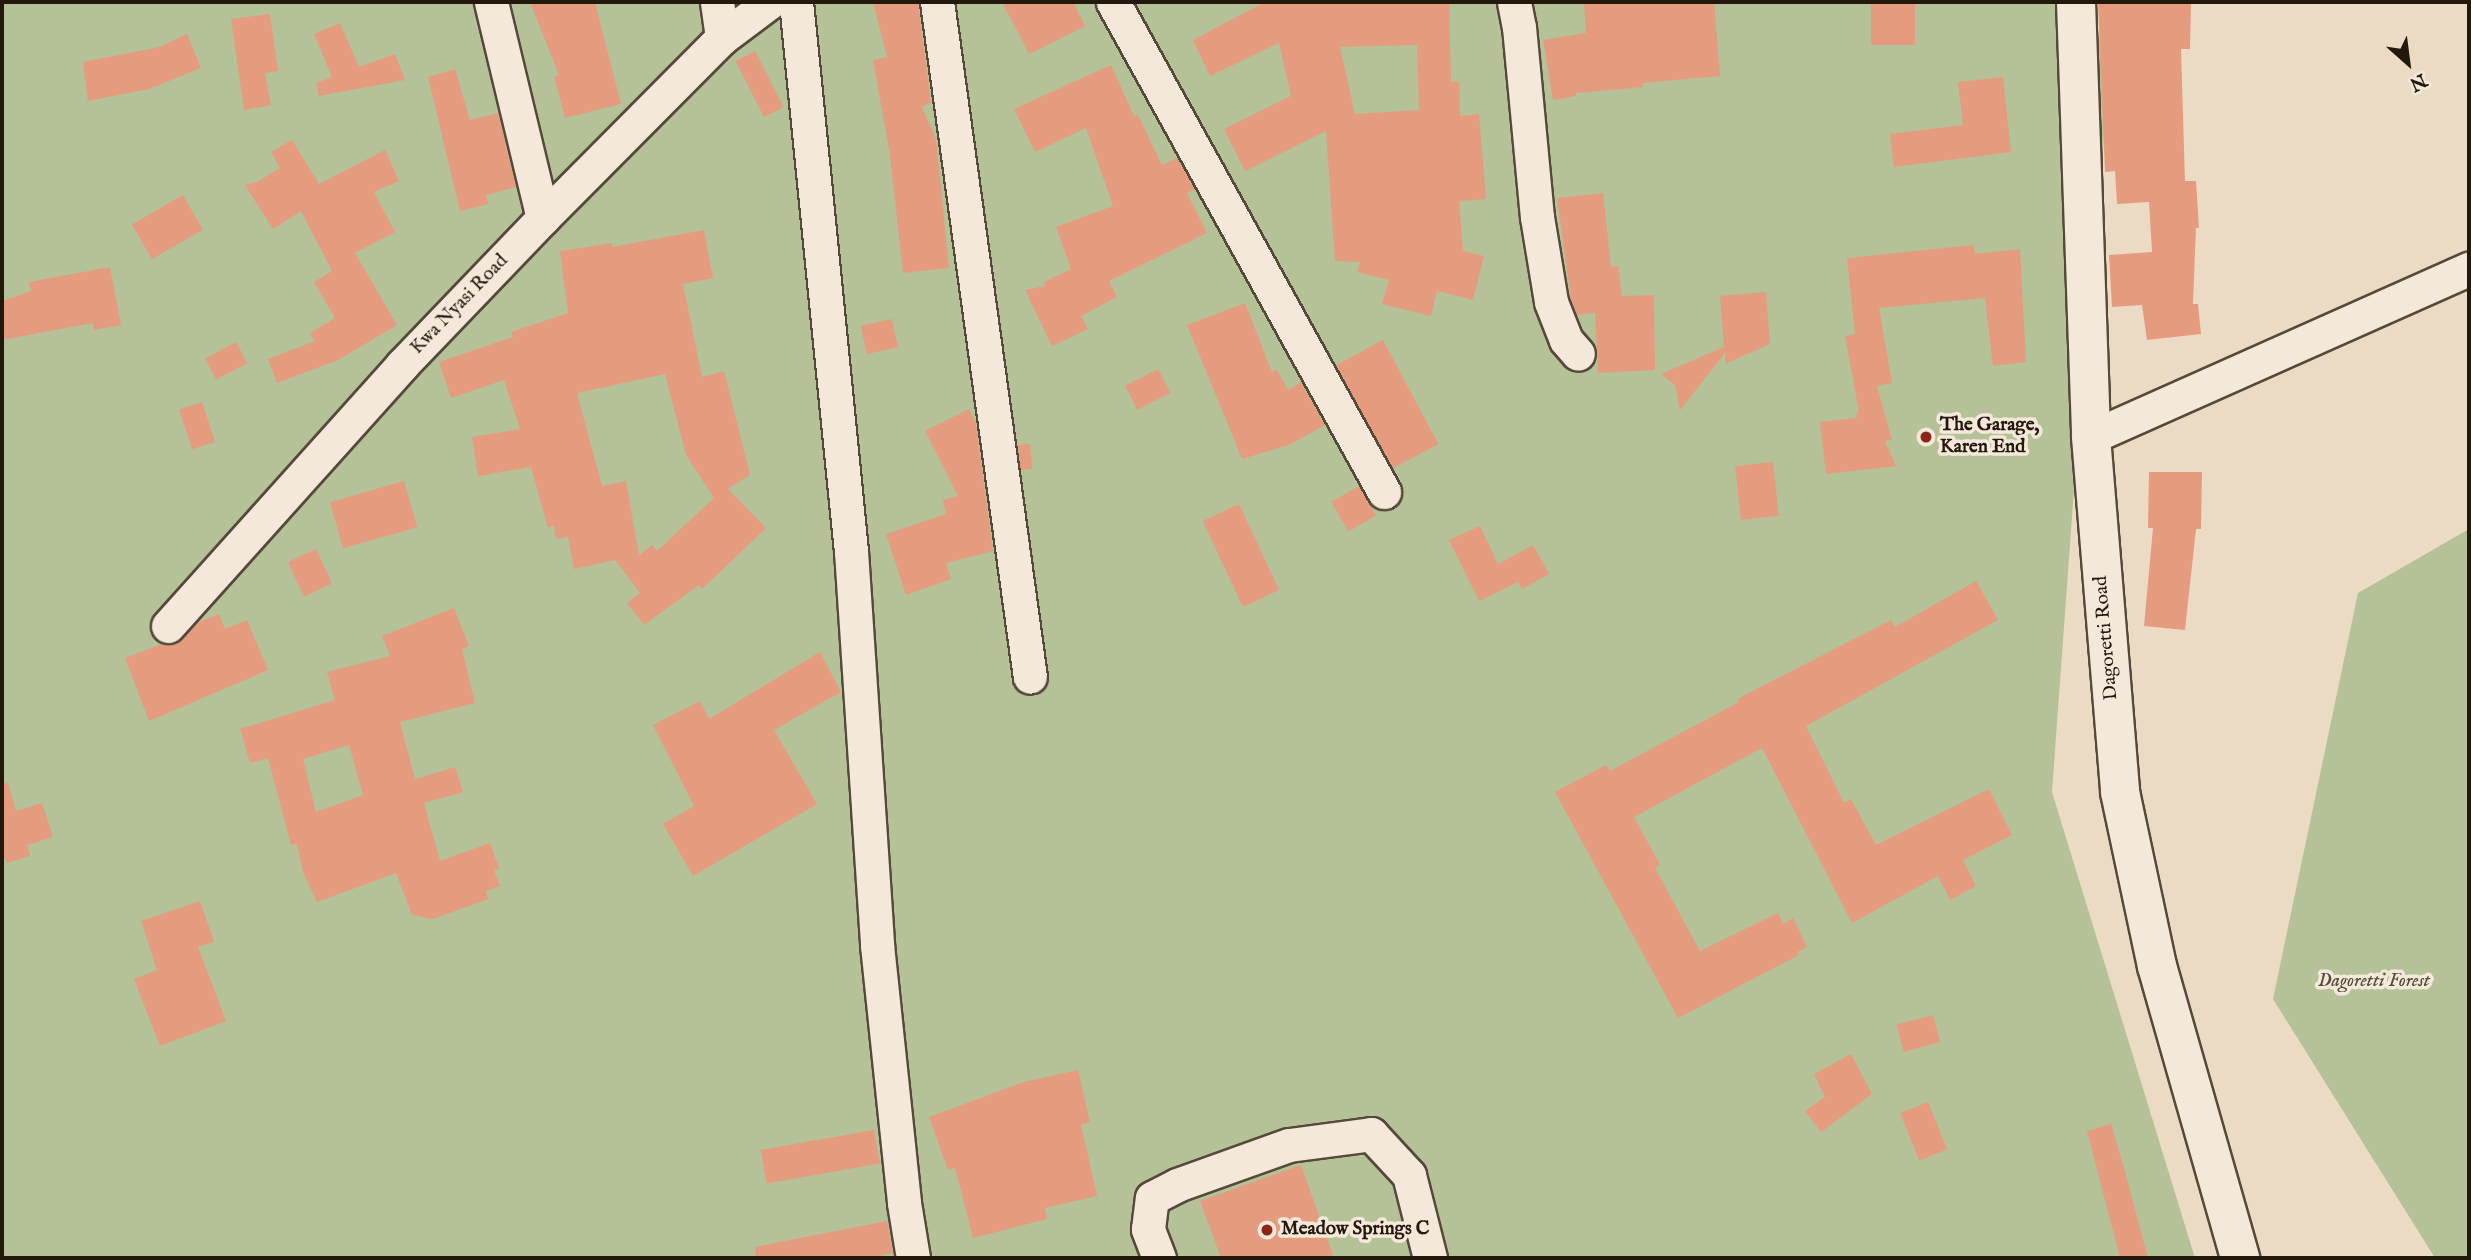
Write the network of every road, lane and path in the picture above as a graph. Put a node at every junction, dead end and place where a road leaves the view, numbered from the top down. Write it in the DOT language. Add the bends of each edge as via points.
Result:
graph roads {
  1 [pos="491,2"];
  2 [pos="717,2"];
  3 [pos="770,2"];
  4 [pos="796,2"];
  5 [pos="937,2"];
  6 [pos="1113,2"];
  7 [pos="1514,2"];
  8 [pos="2076,2"];
  9 [pos="722,38"];
  10 [pos="543,218"];
  11 [pos="2469,269"];
  12 [pos="1578,354"];
  13 [pos="2091,437"];
  14 [pos="1384,492"];
  15 [pos="168,626"];
  16 [pos="1030,677"];
  17 [pos="913,1258"];
  18 [pos="1159,1258"];
  19 [pos="1430,1258"];
  20 [pos="2240,1258"];
  1 -- 10 [label="street"];
  2 -- 9 [label="street"];
  3 -- 9 [label="street, Kwa Nyasi Road"];
  4 -- 17 [label="street" via="851,551 877,945"];
  5 -- 16 [label="street"];
  6 -- 14 [label="street"];
  7 -- 12 [label="street" via="1536,217 1551,302 1566,340"];
  8 -- 13 [label="main road, Dagoretti Road"];
  9 -- 10 [label="street, Kwa Nyasi Road"];
  10 -- 15 [label="street, Kwa Nyasi Road" via="402,365"];
  11 -- 13 [label="street"];
  13 -- 20 [label="main road, Dagoretti Road" via="2120,792 2157,966"];
  18 -- 19 [label="street" via="1148,1229 1152,1198 1289,1145 1371,1134 1409,1175"];
}
